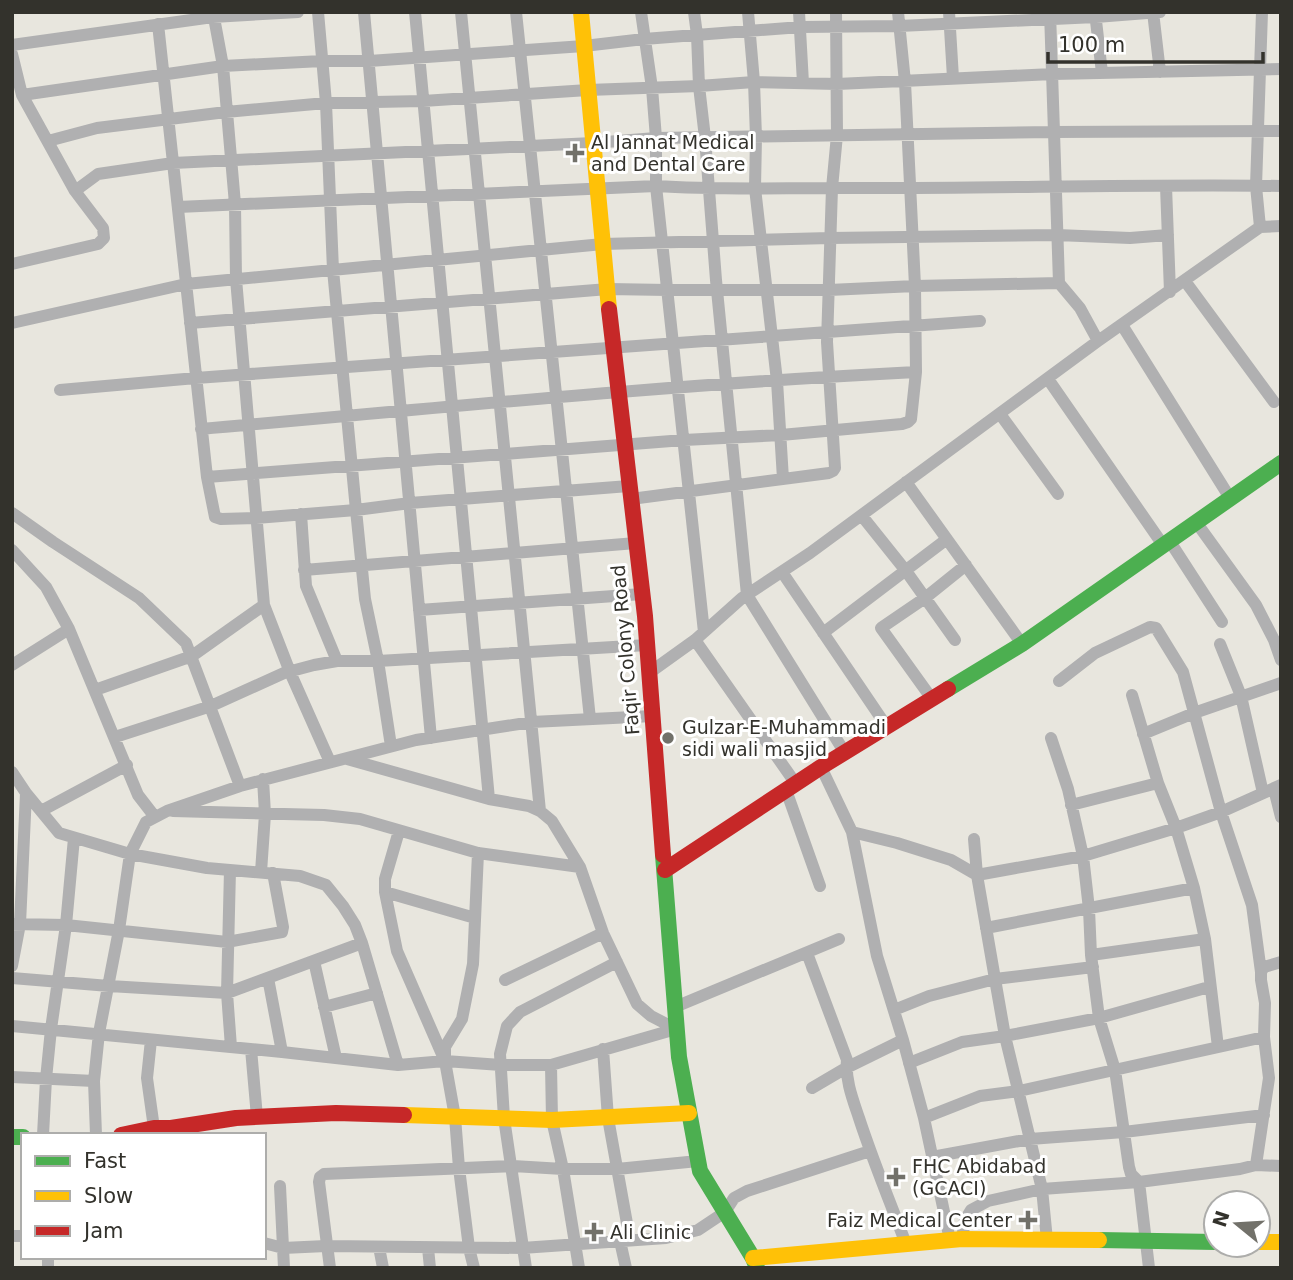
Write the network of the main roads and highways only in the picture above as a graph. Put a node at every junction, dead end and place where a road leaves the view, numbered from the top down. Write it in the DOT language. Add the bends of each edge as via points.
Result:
graph roads {
  1 [pos="581,12"];
  2 [pos="1281,463"];
  3 [pos="665,870"];
  4 [pos="689,1113"];
  5 [pos="172,1132"];
  6 [pos="130,1133"];
  7 [pos="1202,1242"];
  8 [pos="755,1263"];
  1 -- 3 [label="main road, Faqir Colony Road" via="647,645"];
  2 -- 3 [label="main road" via="1022,644 821,767"];
  3 -- 4 [label="main road, Faqir Colony Road" via="678,1057"];
  4 -- 5 [label="main road" via="552,1120 336,1113 257,1117"];
  4 -- 8 [label="main road, Faqir Colony Road" via="700,1171"];
  5 -- 6 [label="main road" via="154,1128"];
  7 -- 8 [label="main road" via="956,1240"];
}
